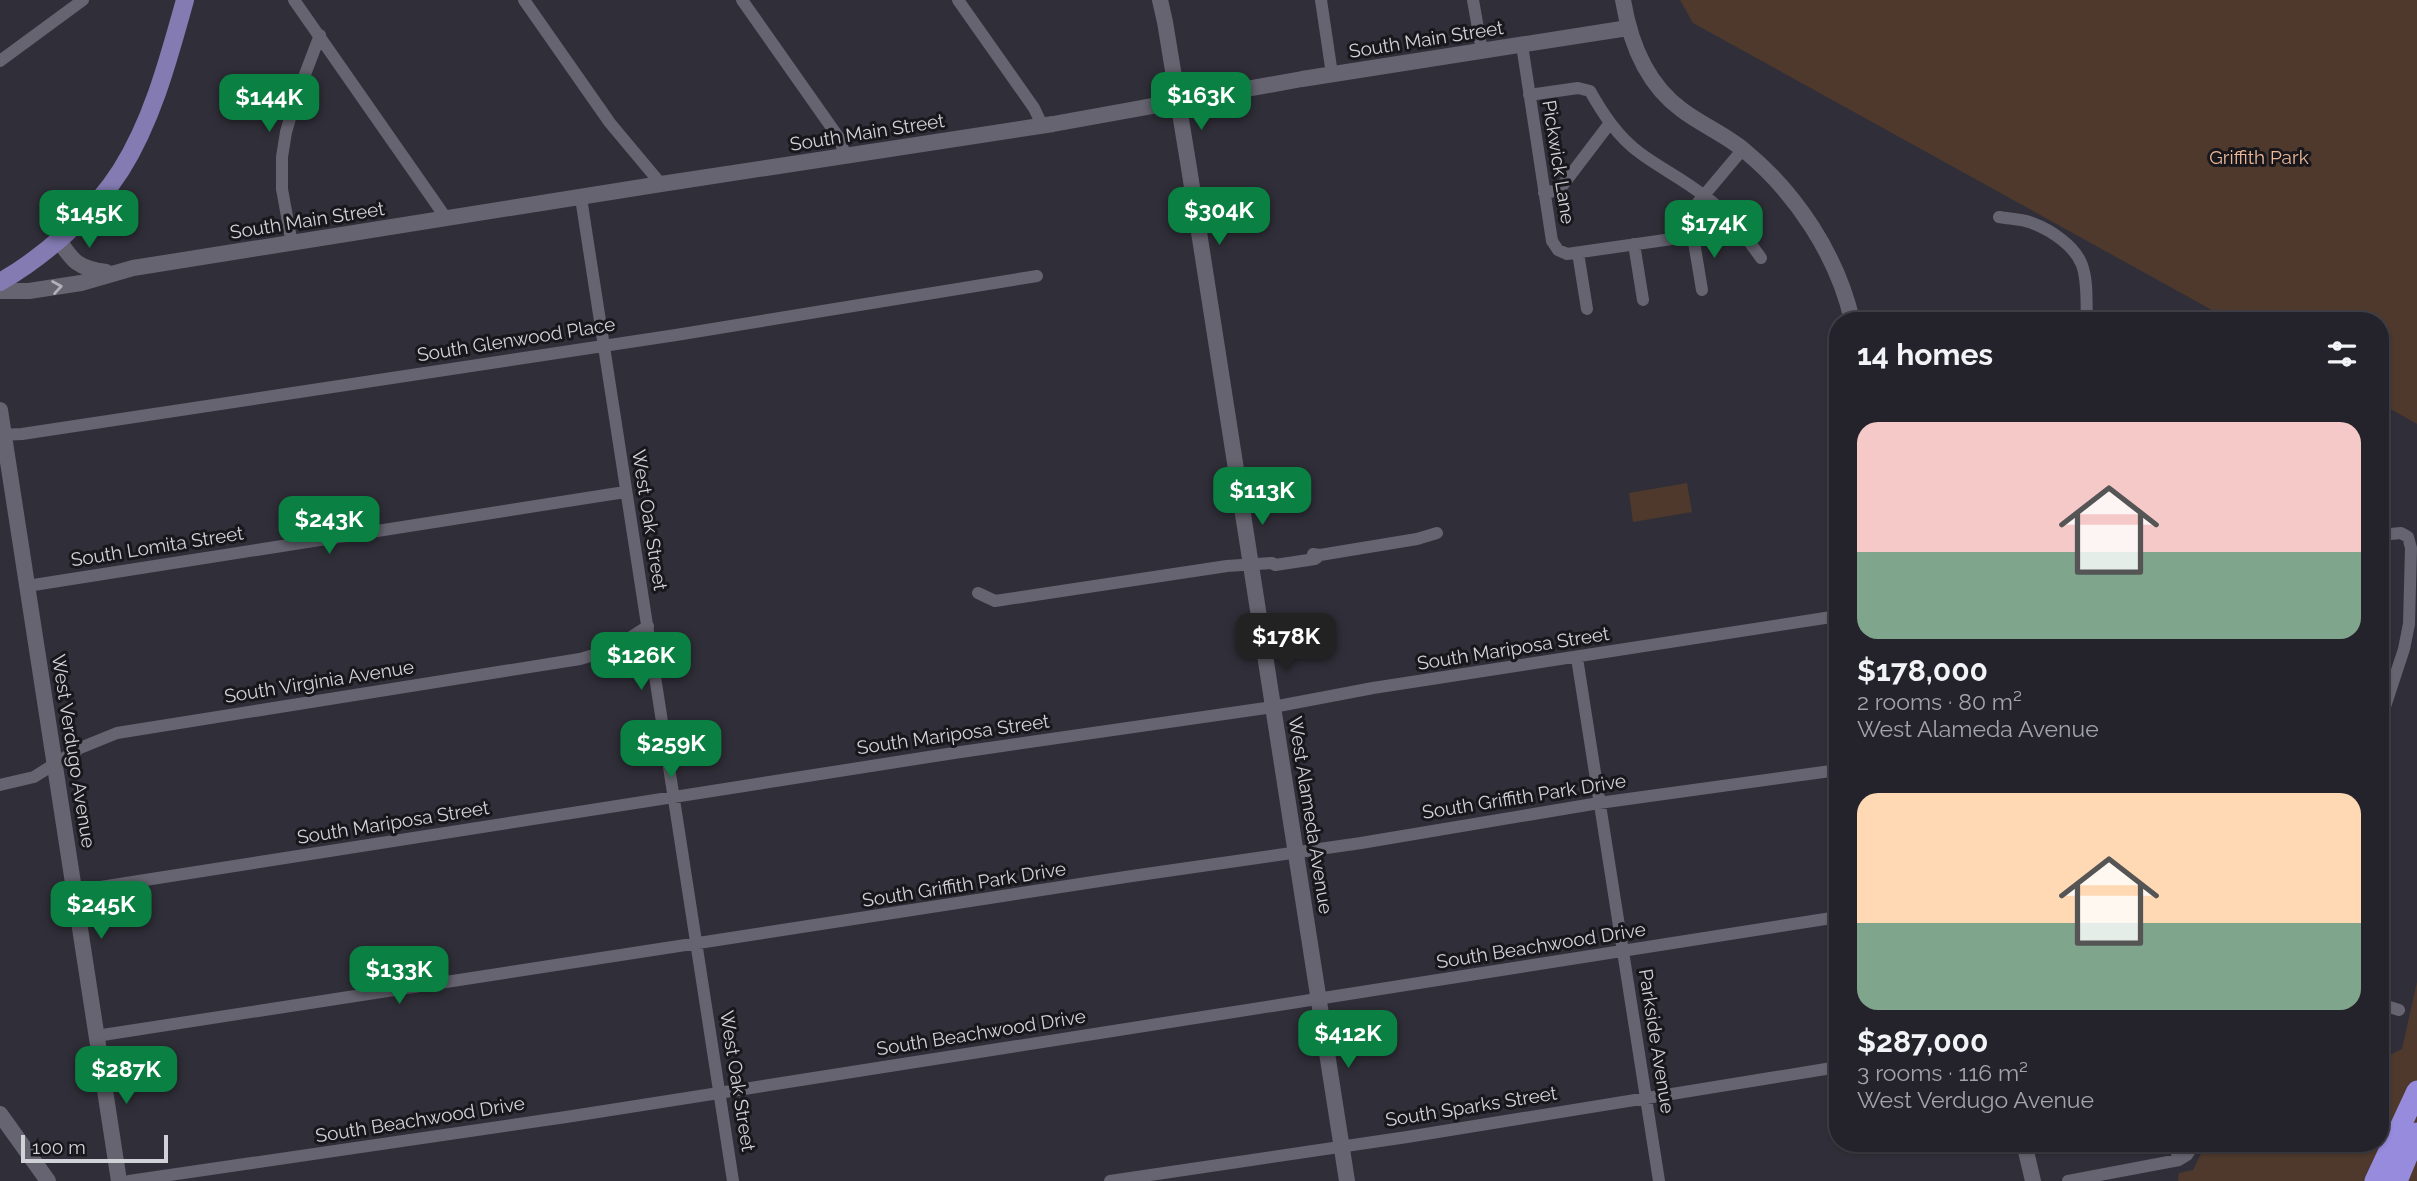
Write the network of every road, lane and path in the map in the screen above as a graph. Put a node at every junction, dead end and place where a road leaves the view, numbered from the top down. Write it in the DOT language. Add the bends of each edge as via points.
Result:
graph roads {
  1 [pos="185,0"];
  2 [pos="294,0"];
  3 [pos="524,0"];
  4 [pos="742,0"];
  5 [pos="958,0"];
  6 [pos="1160,0"];
  7 [pos="1321,0"];
  8 [pos="1473,0"];
  9 [pos="1623,0"];
  10 [pos="81,1"];
  11 [pos="1628,28"];
  12 [pos="320,35"];
  13 [pos="1522,45"];
  14 [pos="1482,51"];
  15 [pos="0,61"];
  16 [pos="1332,74"];
  17 [pos="1529,95"];
  18 [pos="1178,102"];
  19 [pos="1610,123"];
  20 [pos="1042,125"];
  21 [pos="1742,149"];
  22 [pos="846,157"];
  23 [pos="661,184"];
  24 [pos="1544,192"];
  25 [pos="1704,195"];
  26 [pos="581,198"];
  27 [pos="1999,217"];
  28 [pos="446,218"];
  29 [pos="1693,236"];
  30 [pos="58,239"];
  31 [pos="292,244"];
  32 [pos="1634,244"];
  33 [pos="1577,253"];
  34 [pos="1761,258"];
  35 [pos="112,273"];
  36 [pos="1037,276"];
  37 [pos="0,282"];
  38 [pos="1702,290"];
  39 [pos="0,291"];
  40 [pos="1643,300"];
  41 [pos="1587,309"];
  42 [pos="1850,312"];
  43 [pos="2087,312"];
  44 [pos="603,345"];
  45 [pos="0,410"];
  46 [pos="2,435"];
  47 [pos="625,492"];
  48 [pos="1437,533"];
  49 [pos="2389,534"];
  50 [pos="1250,564"];
  51 [pos="27,586"];
  52 [pos="978,593"];
  53 [pos="1829,617"];
  54 [pos="648,626"];
  55 [pos="1577,658"];
  56 [pos="2389,695"];
  57 [pos="1273,707"];
  58 [pos="54,764"];
  59 [pos="1829,770"];
  60 [pos="2,780"];
  61 [pos="675,796"];
  62 [pos="1598,803"];
  63 [pos="1295,853"];
  64 [pos="75,891"];
  65 [pos="1829,918"];
  66 [pos="697,943"];
  67 [pos="1623,951"];
  68 [pos="1318,999"];
  69 [pos="2389,1007"];
  70 [pos="2399,1010"];
  71 [pos="96,1036"];
  72 [pos="1829,1068"];
  73 [pos="2417,1091"];
  74 [pos="720,1092"];
  75 [pos="1646,1097"];
  76 [pos="0,1114"];
  77 [pos="2417,1117"];
  78 [pos="2417,1133"];
  79 [pos="1341,1147"];
  80 [pos="2389,1151"];
  81 [pos="2026,1152"];
  82 [pos="2177,1152"];
  83 [pos="2188,1152"];
  84 [pos="2389,1152"];
  85 [pos="2179,1160"];
  86 [pos="2417,1160"];
  87 [pos="48,1181"];
  88 [pos="119,1181"];
  89 [pos="129,1181"];
  90 [pos="733,1181"];
  91 [pos="1110,1181"];
  92 [pos="1347,1181"];
  93 [pos="1659,1181"];
  94 [pos="2033,1181"];
  95 [pos="2068,1181"];
  96 [pos="2375,1181"];
  97 [pos="2388,1181"];
  98 [pos="2397,1181"];
  99 [pos="2408,1181"];
  1 -- 30 [label="main road" via="156,96 121,170 93,208"];
  2 -- 12 [label="street"];
  3 -- 23 [label="street" via="610,123"];
  4 -- 22 [label="street" via="839,138"];
  5 -- 20 [label="street"];
  6 -- 18 [label="main road, West Alameda Avenue"];
  7 -- 16 [label="street"];
  8 -- 14 [label="street"];
  9 -- 11 [label="main road"];
  10 -- 15 [label="street"];
  11 -- 13 [label="main road, South Main Street"];
  11 -- 21 [label="main road" via="1645,68 1669,99"];
  12 -- 28 [label="street"];
  12 -- 31 [label="street" via="296,98 282,158 282,189"];
  13 -- 14 [label="main road, South Main Street"];
  13 -- 17 [label="street, Pickwick Lane"];
  14 -- 16 [label="main road, South Main Street"];
  16 -- 18 [label="main road, South Main Street"];
  17 -- 19 [label="street" via="1585,88"];
  17 -- 24 [label="street, Pickwick Lane"];
  18 -- 20 [label="main road, South Main Street"];
  18 -- 50 [label="main road, West Alameda Avenue"];
  19 -- 24 [label="street" via="1559,190"];
  19 -- 25 [label="street" via="1639,152"];
  20 -- 22 [label="main road, South Main Street"];
  21 -- 25 [label="street"];
  21 -- 42 [label="main road" via="1801,211 1821,242"];
  22 -- 23 [label="main road, South Main Street"];
  23 -- 26 [label="main road, South Main Street"];
  24 -- 33 [label="street, Pickwick Lane" via="1552,241 1558,250"];
  25 -- 29 [label="street" via="1691,212"];
  25 -- 34 [label="street" via="1739,226"];
  26 -- 28 [label="main road, South Main Street"];
  26 -- 44 [label="street, West Oak Street"];
  27 -- 43 [label="street" via="2032,223 2072,248 2085,279"];
  28 -- 31 [label="main road, South Main Street"];
  29 -- 32 [label="street"];
  29 -- 38 [label="street"];
  30 -- 35 [label="main road, South Main Street" via="77,264"];
  30 -- 37 [label="main road"];
  31 -- 35 [label="main road, South Main Street"];
  32 -- 33 [label="street"];
  32 -- 40 [label="street"];
  33 -- 41 [label="street"];
  39 -- 35 [label="main road, South Main Street, one-way" via="64,286"];
  36 -- 44 [label="street, South Glenwood Place"];
  44 -- 46 [label="street, South Glenwood Place"];
  44 -- 47 [label="street, West Oak Street"];
  45 -- 46 [label="main road, West Verdugo Avenue"];
  46 -- 51 [label="main road, West Verdugo Avenue"];
  47 -- 51 [label="street, South Lomita Street"];
  47 -- 54 [label="street, West Oak Street"];
  48 -- 50 [label="street" via="1315,559"];
  49 -- 56 [label="street" via="2408,537 2411,548 2409,624"];
  50 -- 52 [label="street" via="995,601"];
  50 -- 57 [label="main road, West Alameda Avenue"];
  51 -- 58 [label="main road, West Verdugo Avenue"];
  53 -- 55 [label="street, South Mariposa Street"];
  54 -- 58 [label="street, South Virginia Avenue" via="611,650 579,659 117,733"];
  54 -- 61 [label="street, West Oak Street"];
  55 -- 57 [label="street, South Mariposa Street"];
  55 -- 62 [label="street, Parkside Avenue"];
  57 -- 61 [label="street, South Mariposa Street"];
  57 -- 63 [label="main road, West Alameda Avenue"];
  58 -- 60 [label="street, South Virginia Avenue" via="34,777"];
  58 -- 64 [label="main road, West Verdugo Avenue"];
  59 -- 62 [label="street, South Griffith Park Drive"];
  61 -- 64 [label="street, South Mariposa Street"];
  61 -- 66 [label="street, West Oak Street"];
  62 -- 63 [label="street, South Griffith Park Drive"];
  62 -- 67 [label="street, Parkside Avenue"];
  63 -- 66 [label="street, South Griffith Park Drive"];
  63 -- 68 [label="main road, West Alameda Avenue"];
  64 -- 71 [label="main road, West Verdugo Avenue"];
  65 -- 67 [label="street, South Beachwood Drive"];
  66 -- 71 [label="street, South Griffith Park Drive"];
  66 -- 74 [label="street, West Oak Street"];
  67 -- 68 [label="street, South Beachwood Drive"];
  67 -- 75 [label="street, Parkside Avenue"];
  68 -- 74 [label="street, South Beachwood Drive"];
  68 -- 79 [label="main road, West Alameda Avenue"];
  69 -- 70 [label="street"];
  71 -- 88 [label="main road, West Verdugo Avenue"];
  72 -- 75 [label="street, South Sparks Street"];
  73 -- 80 [label="highway"];
  74 -- 89 [label="street, South Beachwood Drive"];
  74 -- 90 [label="street, West Oak Street"];
  75 -- 79 [label="street, South Sparks Street"];
  75 -- 93 [label="street, Parkside Avenue"];
  76 -- 87 [label="main road"];
  77 -- 97 [label="highway"];
  78 -- 98 [label="highway"];
  79 -- 91 [label="street, South Sparks Street"];
  79 -- 92 [label="main road, West Alameda Avenue"];
  81 -- 94 [label="main road"];
  82 -- 85 [label="street"];
  83 -- 85 [label="street"];
  84 -- 96 [label="highway"];
  85 -- 95 [label="street"];
  86 -- 99 [label="highway"];
}
